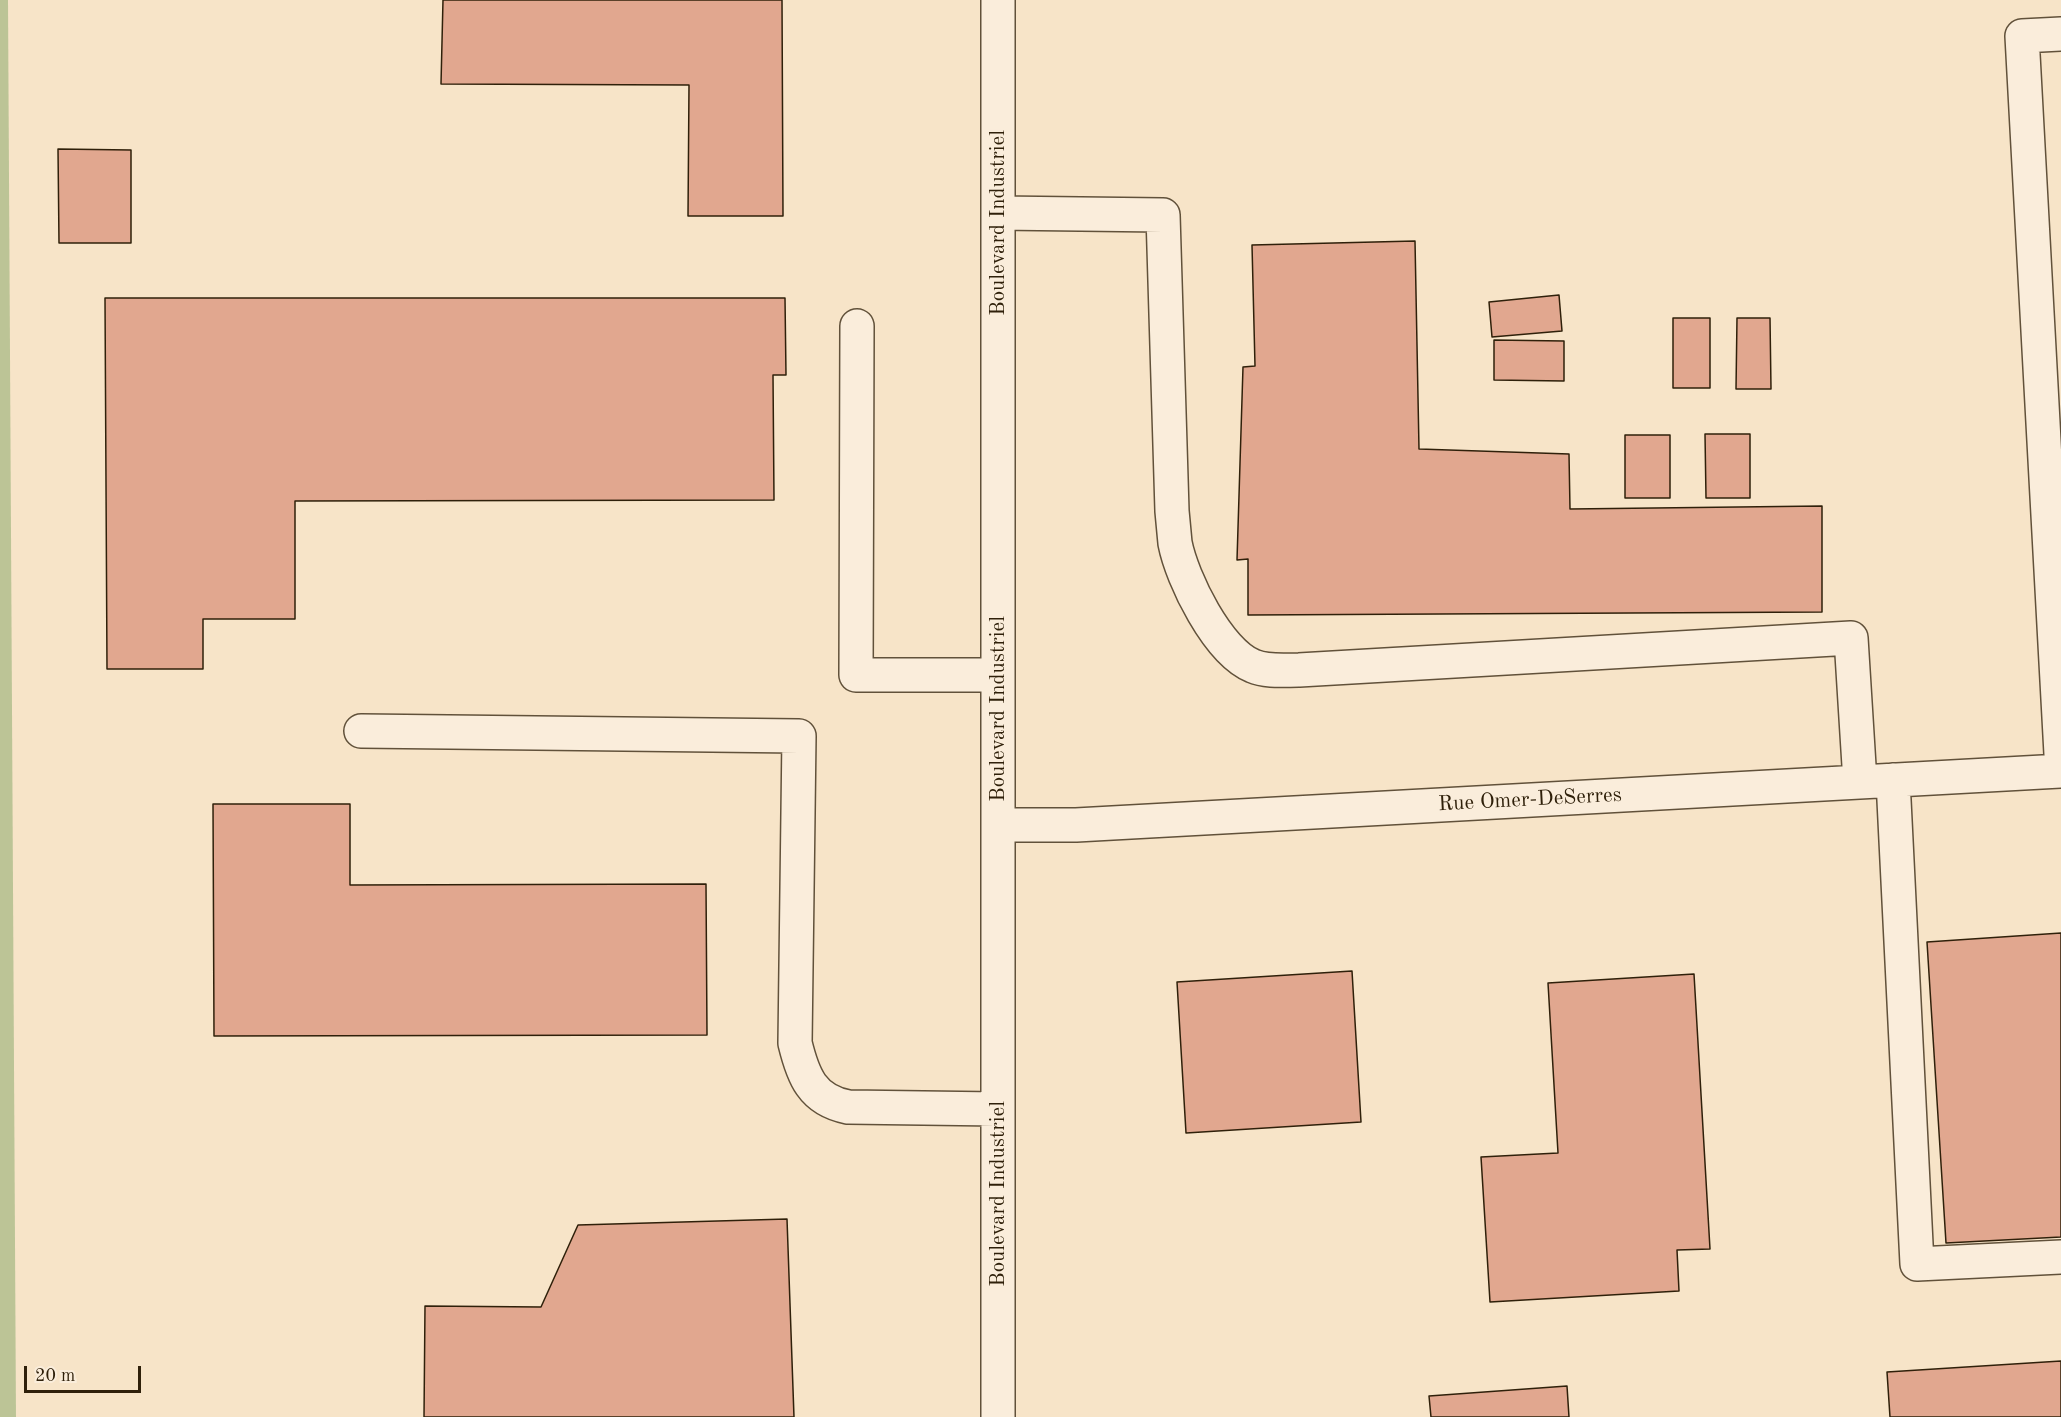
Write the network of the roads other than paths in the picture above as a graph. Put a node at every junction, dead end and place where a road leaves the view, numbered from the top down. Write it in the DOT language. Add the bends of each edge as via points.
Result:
graph roads {
  1 [pos="998,0"];
  2 [pos="2061,34"];
  3 [pos="998,213"];
  4 [pos="857,326"];
  5 [pos="998,675"];
  6 [pos="361,731"];
  7 [pos="2061,754"];
  8 [pos="2061,771"];
  9 [pos="1893,780"];
  10 [pos="1860,782"];
  11 [pos="999,825"];
  12 [pos="998,1109"];
  13 [pos="2061,1257"];
  14 [pos="998,1417"];
  1 -- 3 [label="street, Boulevard Industriel"];
  2 -- 7 [label="street" via="2022,36"];
  3 -- 5 [label="street, Boulevard Industriel"];
  3 -- 10 [label="street" via="1163,215 1176,544 1185,574 1206,616 1224,643 1241,659 1269,670 1299,670 1851,638"];
  4 -- 5 [label="street" via="856,675"];
  5 -- 11 [label="street, Boulevard Industriel"];
  6 -- 12 [label="street" via="799,736 795,1043 805,1076 812,1087 835,1105"];
  8 -- 9 [label="street, Rue Omer-DeSerres"];
  9 -- 10 [label="street, Rue Omer-DeSerres"];
  9 -- 13 [label="street" via="1917,1264"];
  10 -- 11 [label="street, Rue Omer-DeSerres" via="1076,825"];
  11 -- 12 [label="street, Boulevard Industriel"];
  12 -- 14 [label="street, Boulevard Industriel"];
}
